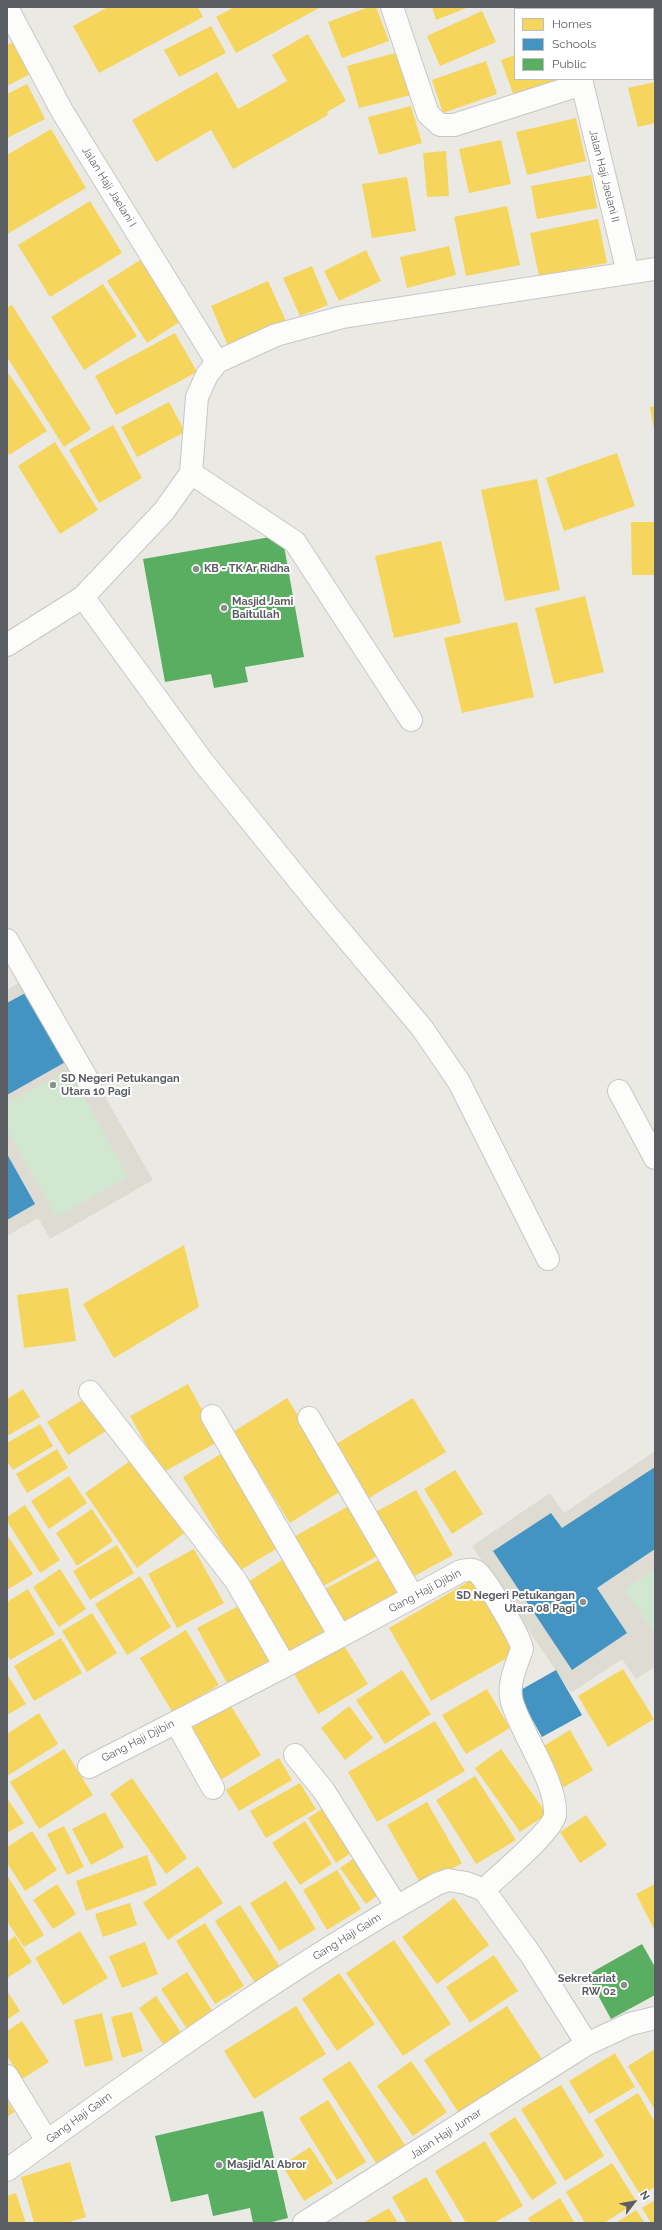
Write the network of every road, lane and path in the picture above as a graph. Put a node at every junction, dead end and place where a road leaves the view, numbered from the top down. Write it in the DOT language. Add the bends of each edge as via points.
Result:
graph roads {
  1 [pos="392,7"];
  2 [pos="7,8"];
  3 [pos="581,82"];
  4 [pos="655,269"];
  5 [pos="628,273"];
  6 [pos="217,362"];
  7 [pos="191,473"];
  8 [pos="83,597"];
  9 [pos="7,645"];
  10 [pos="411,720"];
  11 [pos="7,940"];
  12 [pos="90,1084"];
  13 [pos="619,1091"];
  14 [pos="655,1158"];
  15 [pos="548,1259"];
  16 [pos="90,1392"];
  17 [pos="212,1416"];
  18 [pos="309,1418"];
  19 [pos="413,1597"];
  20 [pos="340,1636"];
  21 [pos="285,1666"];
  22 [pos="176,1722"];
  23 [pos="295,1755"];
  24 [pos="89,1767"];
  25 [pos="213,1788"];
  26 [pos="484,1890"];
  27 [pos="396,1907"];
  28 [pos="655,2018"];
  29 [pos="587,2044"];
  30 [pos="7,2076"];
  31 [pos="47,2141"];
  32 [pos="7,2170"];
  33 [pos="304,2223"];
  1 -- 3 [label="street" via="428,114 440,125 454,125"];
  2 -- 6 [label="street, Jalan Haji Jaelani I" via="62,111"];
  3 -- 5 [label="street, Jalan Haji Jaelani II"];
  4 -- 5 [label="street"];
  5 -- 6 [label="street" via="343,317 276,335"];
  6 -- 7 [label="street" via="207,374 197,397"];
  7 -- 8 [label="street" via="164,511"];
  7 -- 10 [label="street" via="295,542"];
  8 -- 9 [label="street"];
  8 -- 15 [label="street" via="203,762 426,1034 459,1082"];
  11 -- 12 [label="street"];
  13 -- 14 [label="street"];
  16 -- 21 [label="street" via="236,1581"];
  17 -- 20 [label="street"];
  18 -- 19 [label="street"];
  19 -- 20 [label="street, Gang Haji Djibin"];
  19 -- 26 [label="street, Gang Haji Djibin" via="461,1571 471,1569 478,1572 522,1648 511,1681 512,1701 552,1794 555,1815 543,1835"];
  20 -- 21 [label="street, Gang Haji Djibin"];
  21 -- 22 [label="street, Gang Haji Djibin"];
  22 -- 24 [label="street, Gang Haji Djibin"];
  22 -- 25 [label="street"];
  23 -- 27 [label="street" via="324,1791"];
  26 -- 27 [label="street, Gang Haji Gaim" via="466,1882 448,1880"];
  26 -- 29 [label="street" via="531,1955"];
  27 -- 31 [label="street, Gang Haji Gaim" via="197,2034"];
  28 -- 29 [label="street" via="630,2024"];
  29 -- 33 [label="street, Jalan Haji Jumar"];
  30 -- 31 [label="street"];
  31 -- 32 [label="street, Gang Haji Gaim"];
}
